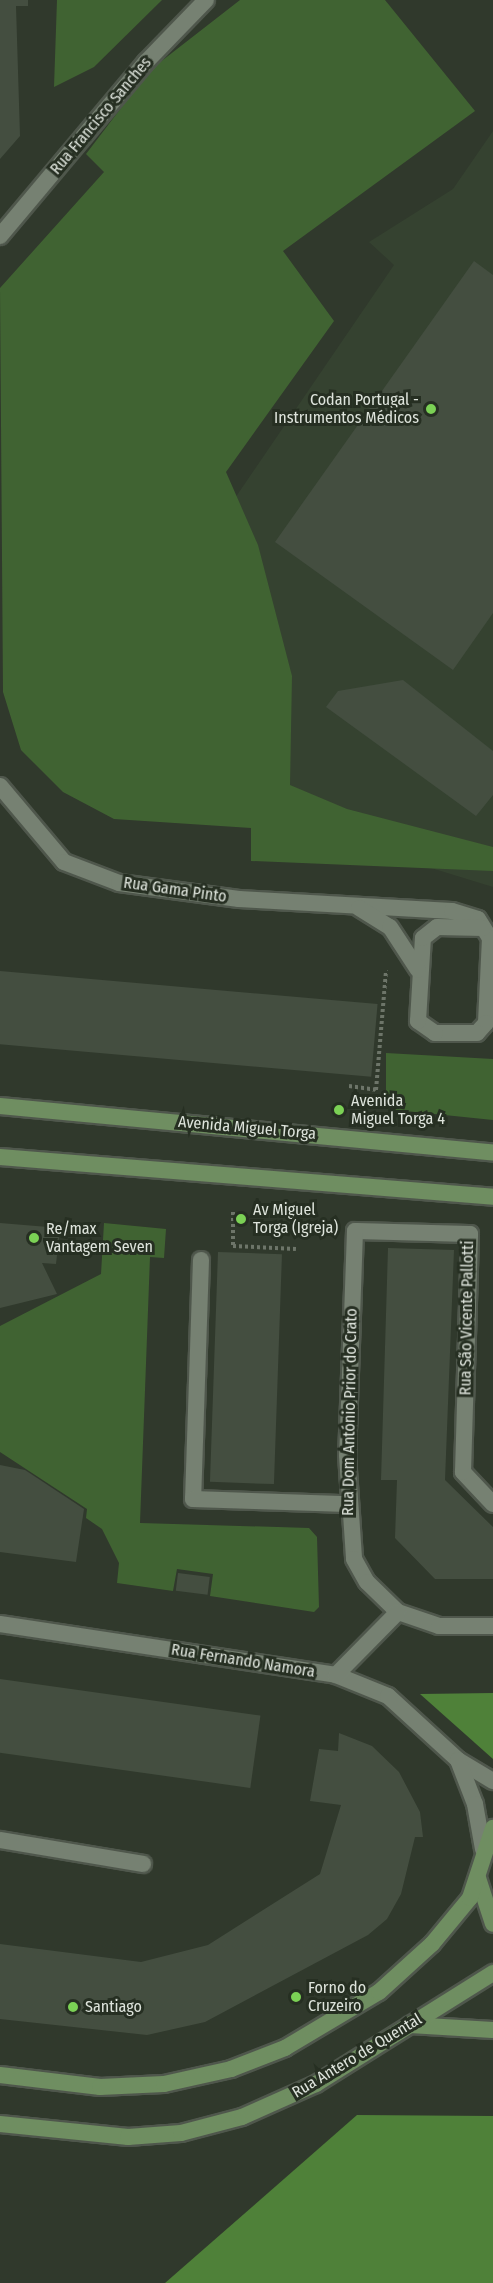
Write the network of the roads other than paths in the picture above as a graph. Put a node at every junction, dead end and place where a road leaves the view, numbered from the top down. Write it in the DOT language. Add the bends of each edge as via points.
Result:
graph roads {
  1 [pos="206,0"];
  2 [pos="0,236"];
  3 [pos="0,786"];
  4 [pos="352,906"];
  5 [pos="483,928"];
  6 [pos="419,971"];
  7 [pos="0,1106"];
  8 [pos="493,1153"];
  9 [pos="0,1157"];
  10 [pos="493,1197"];
  11 [pos="355,1231"];
  12 [pos="201,1260"];
  13 [pos="347,1504"];
  14 [pos="493,1504"];
  15 [pos="398,1612"];
  16 [pos="0,1624"];
  17 [pos="493,1626"];
  18 [pos="336,1675"];
  19 [pos="458,1760"];
  20 [pos="493,1780"];
  21 [pos="493,1828"];
  22 [pos="0,1840"];
  23 [pos="483,1849"];
  24 [pos="143,1864"];
  25 [pos="478,1874"];
  26 [pos="493,1924"];
  27 [pos="493,1973"];
  28 [pos="409,2025"];
  29 [pos="493,2030"];
  30 [pos="0,2075"];
  31 [pos="0,2124"];
  1 -- 2 [label="street, Rua Francisco Sanches" via="146,62"];
  3 -- 4 [label="street, Rua Gama Pinto" via="64,862 119,883 239,899"];
  4 -- 5 [label="street, Rua Gama Pinto" via="452,911 478,919"];
  4 -- 6 [label="street, Rua Gama Pinto" via="388,926"];
  5 -- 6 [label="street" via="432,930 423,938"];
  5 -- 6 [label="street" via="490,938 486,1023 481,1030 423,1029 418,1021"];
  7 -- 8 [label="main road, Avenida Miguel Torga"];
  9 -- 10 [label="main road"];
  11 -- 13 [label="street, Rua Dom António Prior do Crato"];
  11 -- 14 [label="street, Rua São Vicente Pallotti" via="470,1234 463,1472"];
  12 -- 13 [label="street" via="193,1499"];
  13 -- 15 [label="street, Rua Dom António Prior do Crato" via="354,1559 366,1582"];
  15 -- 17 [label="street, Rua Dom António Prior do Crato" via="439,1626"];
  15 -- 18 [label="street"];
  16 -- 18 [label="street, Rua Fernando Namora"];
  18 -- 19 [label="street, Rua Fernando Namora" via="388,1696"];
  19 -- 20 [label="street"];
  19 -- 23 [label="street" via="476,1804"];
  21 -- 23 [label="main road"];
  22 -- 24 [label="street"];
  23 -- 25 [label="main road"];
  25 -- 26 [label="main road"];
  25 -- 30 [label="main road" via="470,1898 423,1952 379,1992 285,2048 231,2069 164,2084 100,2087"];
  27 -- 28 [label="main road, Rua Antero de Quental"];
  28 -- 29 [label="main road"];
  28 -- 31 [label="main road, Rua Antero de Quental" via="295,2094 242,2117 181,2133 100,2137"];
}
